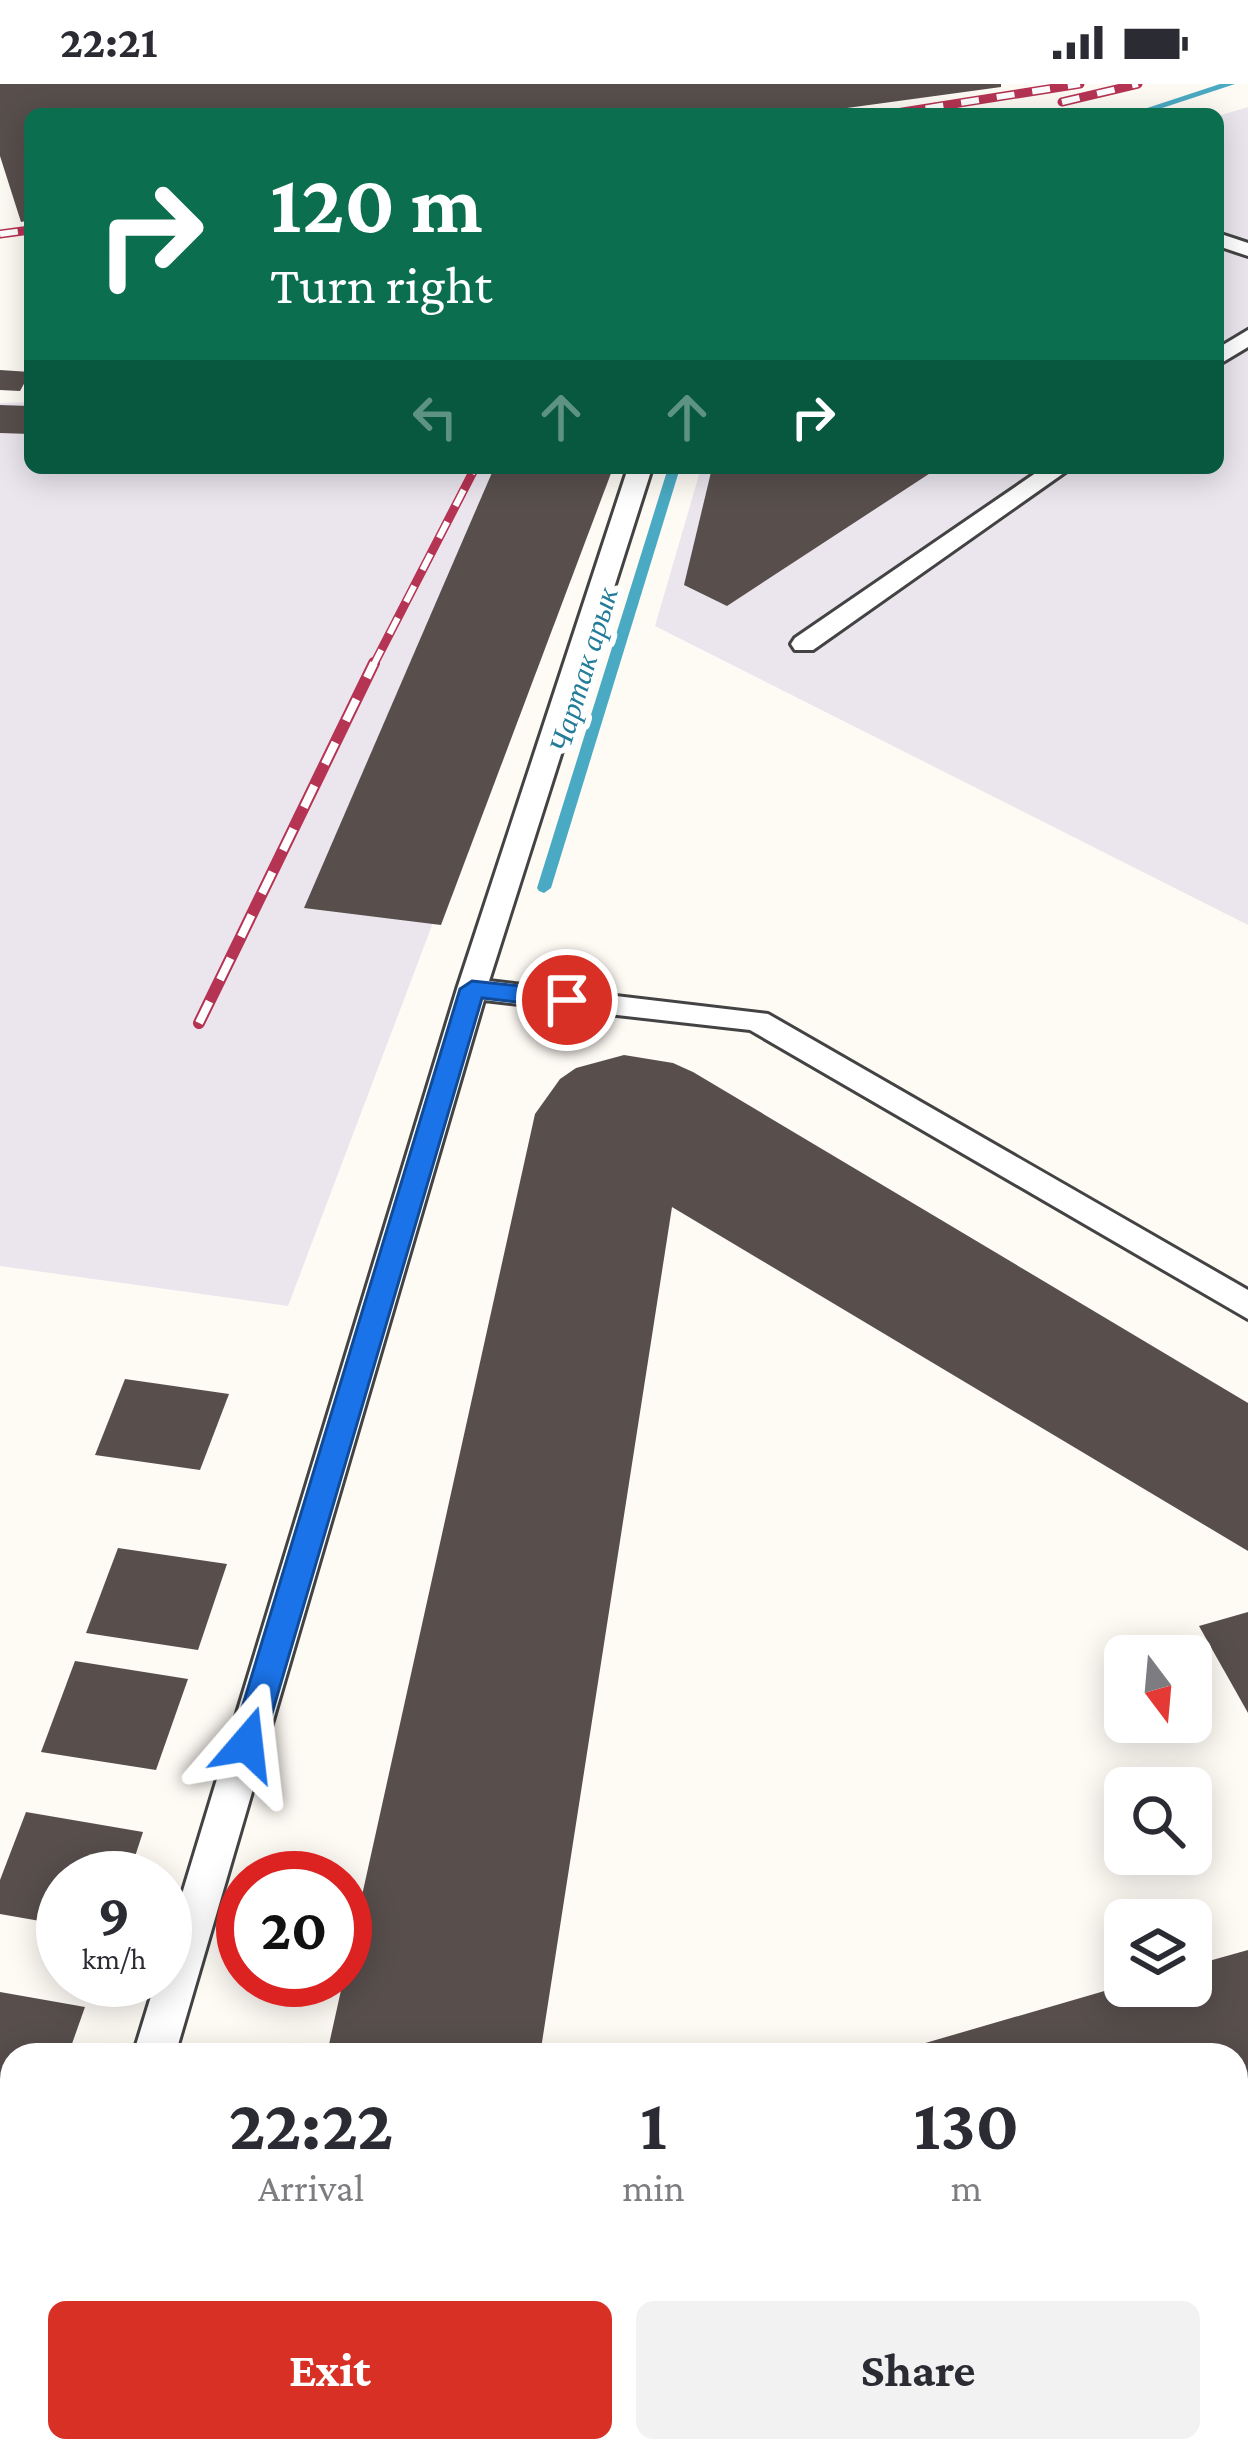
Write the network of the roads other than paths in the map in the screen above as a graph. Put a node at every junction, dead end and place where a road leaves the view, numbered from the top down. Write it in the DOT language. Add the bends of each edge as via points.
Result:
graph roads {
  1 [pos="638,474"];
  2 [pos="1050,474"];
  3 [pos="804,644"];
  4 [pos="472,989"];
  5 [pos="1248,1306"];
  6 [pos="158,2043"];
  1 -- 4 [label="lane"];
  2 -- 3 [label="lane"];
  4 -- 5 [label="lane" via="757,1021"];
  4 -- 6 [label="lane"];
}
